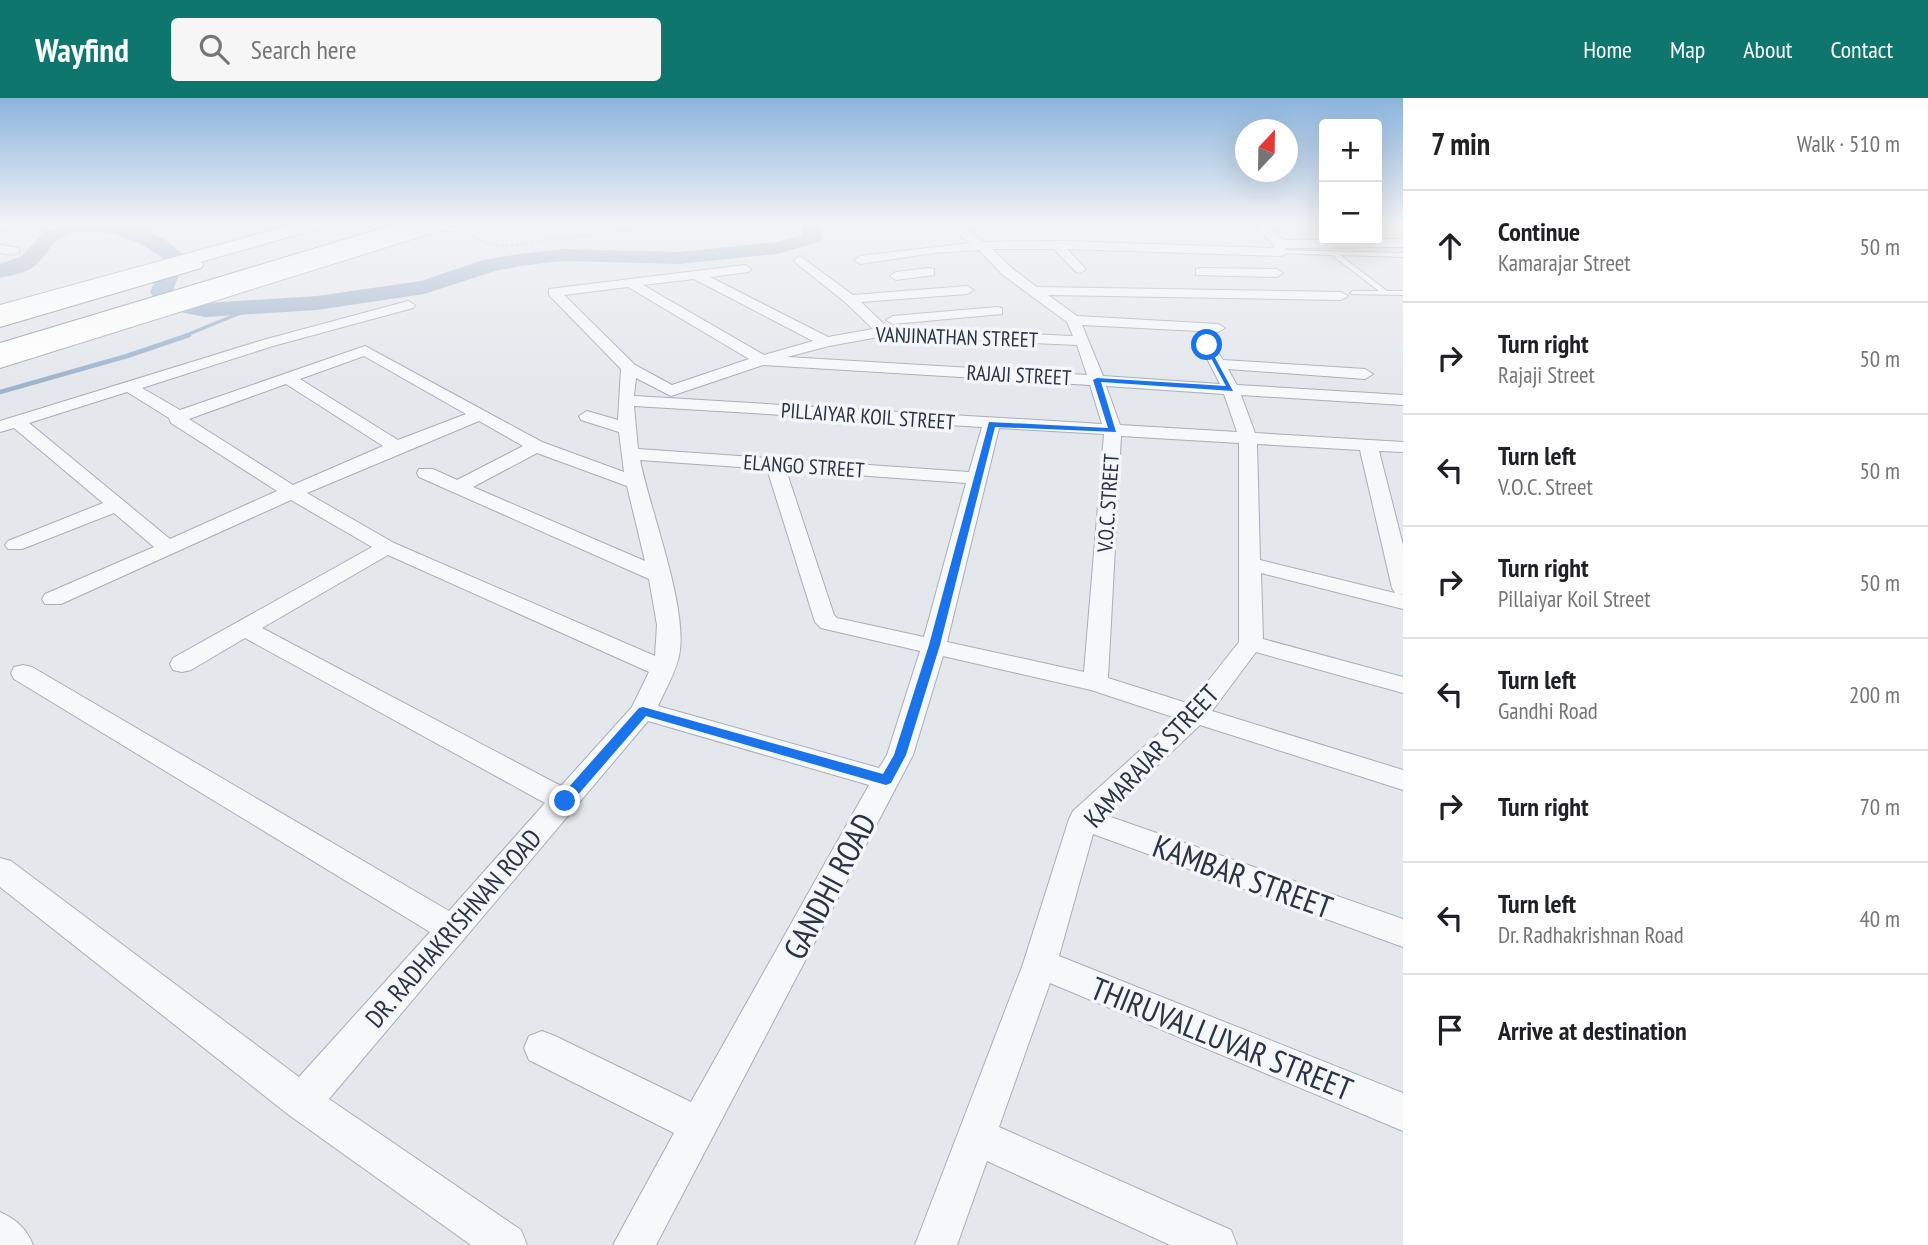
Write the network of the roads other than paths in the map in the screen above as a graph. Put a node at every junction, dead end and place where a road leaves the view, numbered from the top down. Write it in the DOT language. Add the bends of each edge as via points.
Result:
graph roads {
  1 [pos="142,276"];
  2 [pos="143,276"];
  3 [pos="248,276"];
  4 [pos="266,276"];
  5 [pos="692,276"];
  6 [pos="697,276"];
  7 [pos="820,276"];
  8 [pos="896,276"];
  9 [pos="901,276"];
  10 [pos="1012,276"];
  11 [pos="1280,276"];
  12 [pos="1366,276"];
  13 [pos="630,283"];
  14 [pos="967,290"];
  15 [pos="1032,291"];
  16 [pos="1384,292"];
  17 [pos="1403,293"];
  18 [pos="1347,295"];
  19 [pos="196,296"];
  20 [pos="1307,296"];
  21 [pos="850,299"];
  22 [pos="408,305"];
  23 [pos="146,311"];
  24 [pos="997,311"];
  25 [pos="0,312"];
  26 [pos="0,320"];
  27 [pos="1073,320"];
  28 [pos="871,322"];
  29 [pos="884,332"];
  30 [pos="825,341"];
  31 [pos="1083,341"];
  32 [pos="268,343"];
  33 [pos="1214,345"];
  34 [pos="0,351"];
  35 [pos="762,360"];
  36 [pos="0,361"];
  37 [pos="629,368"];
  38 [pos="313,369"];
  39 [pos="1364,374"];
  40 [pos="289,379"];
  41 [pos="1097,380"];
  42 [pos="130,387"];
  43 [pos="1231,389"];
  44 [pos="1403,400"];
  45 [pos="628,401"];
  46 [pos="477,415"];
  47 [pos="178,416"];
  48 [pos="587,416"];
  49 [pos="991,424"];
  50 [pos="8,425"];
  51 [pos="1113,431"];
  52 [pos="1248,439"];
  53 [pos="630,442"];
  54 [pos="1368,444"];
  55 [pos="395,446"];
  56 [pos="536,446"];
  57 [pos="1403,447"];
  58 [pos="775,464"];
  59 [pos="426,473"];
  60 [pos="977,478"];
  61 [pos="636,483"];
  62 [pos="456,488"];
  63 [pos="290,491"];
  64 [pos="116,505"];
  65 [pos="15,545"];
  66 [pos="387,547"];
  67 [pos="169,549"];
  68 [pos="1251,564"];
  69 [pos="659,575"];
  70 [pos="1403,588"];
  71 [pos="53,599"];
  72 [pos="1403,603"];
  73 [pos="244,628"];
  74 [pos="1251,643"];
  75 [pos="934,645"];
  76 [pos="182,664"];
  77 [pos="661,668"];
  78 [pos="23,673"];
  79 [pos="1095,683"];
  80 [pos="1403,685"];
  81 [pos="643,711"];
  82 [pos="1196,714"];
  83 [pos="886,780"];
  84 [pos="1403,780"];
  85 [pos="565,801"];
  86 [pos="1083,819"];
  87 [pos="0,870"];
  88 [pos="452,929"];
  89 [pos="1403,933"];
  90 [pos="1040,964"];
  91 [pos="542,1048"];
  92 [pos="302,1102"];
  93 [pos="1403,1112"];
  94 [pos="699,1126"];
  95 [pos="976,1136"];
  96 [pos="0,1233"];
  97 [pos="12,1245"];
  98 [pos="506,1245"];
  99 [pos="634,1245"];
  100 [pos="936,1245"];
  101 [pos="1216,1245"];
  1 -- 25 [label="main road"];
  2 -- 26 [label="main road"];
  3 -- 19 [label="main road"];
  4 -- 19 [label="main road"];
  5 -- 13 [label="street"];
  6 -- 30 [label="street"];
  7 -- 21 [label="street"];
  8 -- 9 [label="street"];
  10 -- 15 [label="street, V.O.C. STREET"];
  11 -- 20 [label="street"];
  12 -- 16 [label="lane"];
  13 -- 35 [label="street"];
  13 -- 37 [label="street" via="554,292"];
  14 -- 21 [label="street"];
  15 -- 20 [label="street"];
  15 -- 27 [label="street, V.O.C. STREET"];
  16 -- 17 [label="lane"];
  16 -- 18 [label="lane"];
  18 -- 20 [label="street"];
  19 -- 23 [label="main road"];
  21 -- 28 [label="street"];
  22 -- 32 [label="street"];
  23 -- 34 [label="main road"];
  23 -- 36 [label="main road"];
  24 -- 28 [label="street"];
  27 -- 31 [label="street, V.O.C. STREET"];
  27 -- 33 [label="street"];
  28 -- 29 [label="street"];
  29 -- 30 [label="street, VANJINATHAN STREET"];
  29 -- 31 [label="street, VANJINATHAN STREET"];
  30 -- 35 [label="street, VANJINATHAN STREET"];
  31 -- 41 [label="street, V.O.C. STREET"];
  32 -- 38 [label="street"];
  32 -- 42 [label="street"];
  33 -- 39 [label="street"];
  33 -- 43 [label="street"];
  35 -- 37 [label="street, VANJINATHAN STREET" via="671,391"];
  35 -- 41 [label="street, RAJAJI STREET"];
  37 -- 45 [label="street, DR. RADHAKRISHNAN ROAD" via="624,392"];
  38 -- 40 [label="street"];
  38 -- 46 [label="street" via="365,351"];
  40 -- 47 [label="street"];
  40 -- 55 [label="street"];
  41 -- 43 [label="street, RAJAJI STREET"];
  41 -- 51 [label="street, V.O.C. STREET"];
  42 -- 47 [label="street"];
  42 -- 50 [label="street"];
  43 -- 44 [label="street, RAJAJI STREET"];
  43 -- 52 [label="street"];
  45 -- 49 [label="street, PILLAIYAR KOIL STREET"];
  45 -- 53 [label="street, DR. RADHAKRISHNAN ROAD"];
  46 -- 55 [label="street"];
  46 -- 56 [label="street"];
  47 -- 63 [label="street"];
  48 -- 53 [label="street, ELANGO STREET"];
  49 -- 51 [label="street, PILLAIYAR KOIL STREET"];
  49 -- 60 [label="street, GANDHI ROAD"];
  50 -- 64 [label="street"];
  51 -- 52 [label="street, PILLAIYAR KOIL STREET"];
  51 -- 79 [label="street, V.O.C. STREET"];
  52 -- 54 [label="street, PILLAIYAR KOIL STREET"];
  52 -- 68 [label="street"];
  53 -- 58 [label="street, ELANGO STREET"];
  53 -- 61 [label="street, DR. RADHAKRISHNAN ROAD"];
  54 -- 57 [label="street, PILLAIYAR KOIL STREET"];
  54 -- 70 [label="street"];
  55 -- 63 [label="street"];
  56 -- 61 [label="street"];
  56 -- 62 [label="street"];
  58 -- 60 [label="street, ELANGO STREET"];
  58 -- 75 [label="street" via="823,617 842,628"];
  59 -- 62 [label="street"];
  60 -- 75 [label="street, GANDHI ROAD"];
  61 -- 69 [label="street, DR. RADHAKRISHNAN ROAD"];
  62 -- 69 [label="street"];
  63 -- 66 [label="street"];
  63 -- 67 [label="street"];
  64 -- 65 [label="street"];
  64 -- 67 [label="street"];
  66 -- 73 [label="street"];
  66 -- 77 [label="street"];
  67 -- 71 [label="street"];
  68 -- 72 [label="street"];
  68 -- 74 [label="street"];
  69 -- 77 [label="street, DR. RADHAKRISHNAN ROAD" via="668,653"];
  73 -- 76 [label="street"];
  73 -- 85 [label="street"];
  74 -- 80 [label="street"];
  74 -- 82 [label="street, KAMARAJAR STREET"];
  75 -- 79 [label="street"];
  75 -- 83 [label="street, GANDHI ROAD" via="900,755"];
  77 -- 81 [label="street, DR. RADHAKRISHNAN ROAD"];
  78 -- 88 [label="street"];
  79 -- 82 [label="street"];
  81 -- 83 [label="street"];
  81 -- 85 [label="street, DR. RADHAKRISHNAN ROAD"];
  82 -- 84 [label="street"];
  82 -- 86 [label="street, KAMARAJAR STREET"];
  83 -- 94 [label="street, GANDHI ROAD"];
  85 -- 88 [label="street, DR. RADHAKRISHNAN ROAD"];
  86 -- 89 [label="street, KAMBAR STREET"];
  86 -- 90 [label="street, KAMARAJAR STREET"];
  87 -- 92 [label="street"];
  88 -- 92 [label="street, DR. RADHAKRISHNAN ROAD"];
  90 -- 93 [label="street, THIRUVALLUVAR STREET"];
  90 -- 95 [label="street, KAMARAJAR STREET"];
  91 -- 94 [label="street"];
  92 -- 98 [label="street"];
  94 -- 99 [label="street, GANDHI ROAD"];
  95 -- 100 [label="street, KAMARAJAR STREET"];
  95 -- 101 [label="street"];
  96 -- 97 [label="street"];
}
